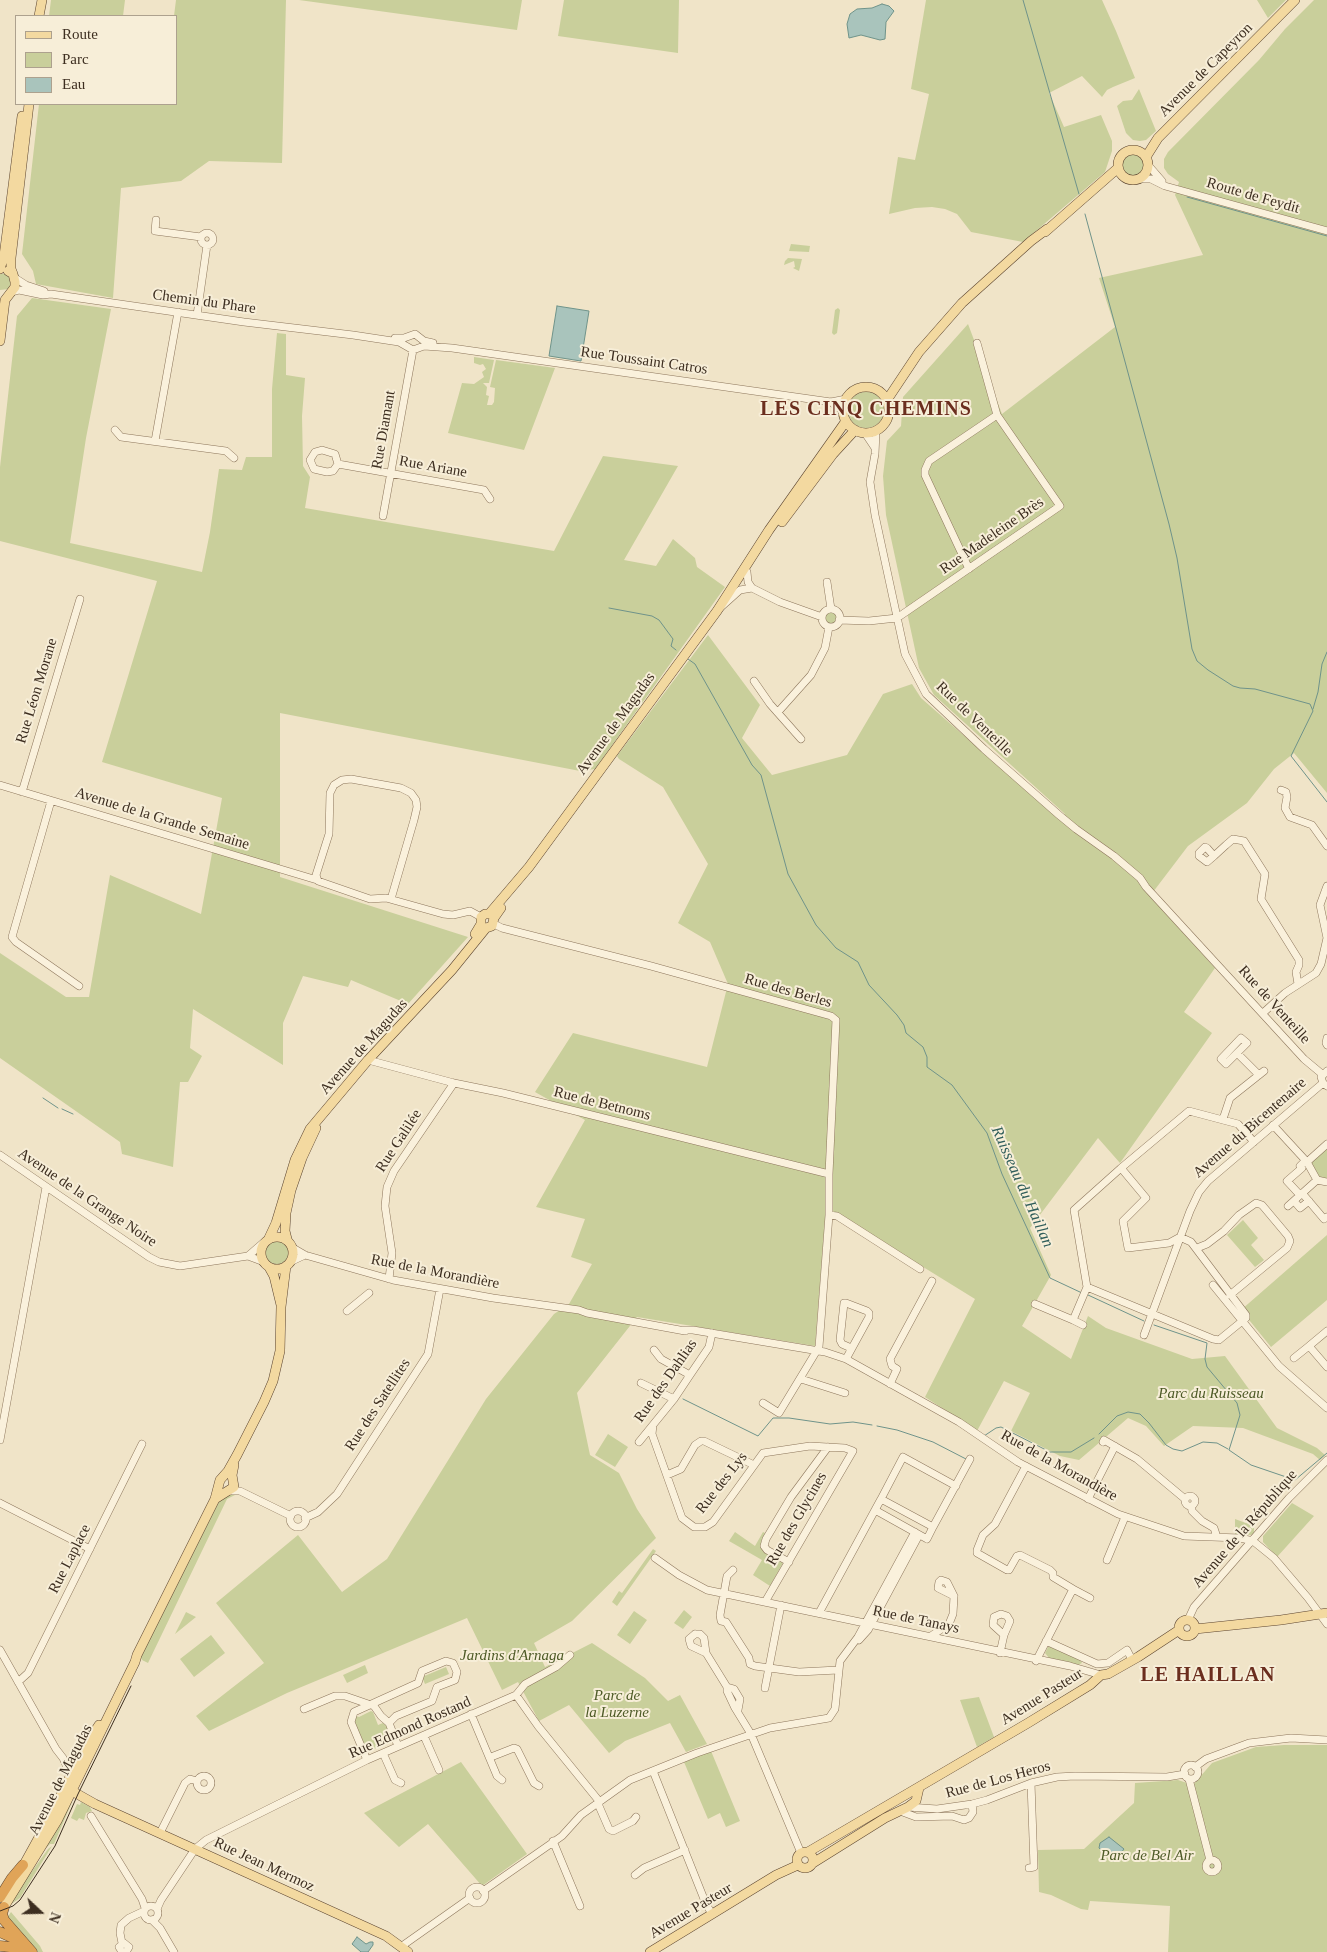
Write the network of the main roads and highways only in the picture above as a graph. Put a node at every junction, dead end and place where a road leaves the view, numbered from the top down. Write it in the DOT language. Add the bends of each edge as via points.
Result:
graph roads {
  1 [pos="37,0"];
  2 [pos="42,0"];
  3 [pos="1295,0"];
  4 [pos="35,15"];
  5 [pos="40,15"];
  6 [pos="24,105"];
  7 [pos="29,105"];
  8 [pos="1158,138"];
  9 [pos="1139,150"];
  10 [pos="1148,162"];
  11 [pos="1118,168"];
  12 [pos="1123,177"];
  13 [pos="1095,188"];
  14 [pos="0,270"];
  15 [pos="14,276"];
  16 [pos="4,293"];
  17 [pos="0,341"];
  18 [pos="904,373"];
  19 [pos="879,391"];
  20 [pos="887,400"];
  21 [pos="846,421"];
  22 [pos="856,430"];
  23 [pos="726,598"];
  24 [pos="322,1115"];
  25 [pos="287,1240"];
  26 [pos="266,1241"];
  27 [pos="288,1264"];
  28 [pos="267,1265"];
  29 [pos="281,1307"];
  30 [pos="237,1455"];
  31 [pos="230,1487"];
  32 [pos="1324,1613"];
  33 [pos="1195,1629"];
  34 [pos="1179,1630"];
  35 [pos="137,1655"];
  36 [pos="93,1734"];
  37 [pos="71,1783"];
  38 [pos="919,1788"];
  39 [pos="804,1853"];
  40 [pos="813,1863"];
  41 [pos="798,1864"];
  42 [pos="23,1865"];
  43 [pos="1,1905"];
  44 [pos="0,1932"];
  45 [pos="0,1946"];
  46 [pos="22,1947"];
  47 [pos="405,1949"];
  48 [pos="32,1952"];
  49 [pos="650,1952"];
  1 -- 4 [label="main road"];
  2 -- 5 [label="main road"];
  3 -- 8 [label="main road, Avenue de Capeyron"];
  6 -- 14 [label="main road"];
  7 -- 15 [label="main road" via="11,258"];
  8 -- 9 [label="main road, Avenue de Capeyron"];
  8 -- 10 [label="main road, Avenue de Capeyron"];
  9 -- 10 [label="main road"];
  9 -- 11 [label="main road" via="1125,152 1119,159"];
  10 -- 12 [label="main road" via="1147,171 1141,179 1133,181"];
  11 -- 12 [label="main road"];
  11 -- 13 [label="main road"];
  12 -- 13 [label="main road"];
  13 -- 18 [label="main road" via="972,293"];
  14 -- 15 [label="main road"];
  15 -- 16 [label="main road" via="15,287"];
  16 -- 17 [label="main road"];
  18 -- 19 [label="main road"];
  18 -- 20 [label="main road"];
  19 -- 20 [label="main road"];
  19 -- 21 [label="main road" via="860,388 852,392 843,411"];
  20 -- 22 [label="main road" via="889,414 876,431 865,433"];
  21 -- 22 [label="main road"];
  21 -- 23 [label="main road, Avenue de Magudas" via="768,530"];
  22 -- 23 [label="main road, Avenue de Magudas" via="812,481"];
  23 -- 24 [label="main road, Avenue de Magudas" via="452,970"];
  24 -- 25 [label="main road, Avenue de Magudas" via="291,1190 286,1213"];
  24 -- 26 [label="main road, Avenue de Magudas" via="298,1152 276,1224"];
  25 -- 26 [label="main road" via="278,1236"];
  25 -- 27 [label="main road" via="293,1248"];
  26 -- 28 [label="main road" via="260,1253"];
  27 -- 28 [label="main road" via="278,1269"];
  27 -- 29 [label="main road, Avenue de Magudas"];
  28 -- 29 [label="main road, Avenue de Magudas" via="274,1276"];
  29 -- 30 [label="main road, Avenue de Magudas" via="278,1366"];
  30 -- 31 [label="main road, Avenue de Magudas"];
  30 -- 31 [label="main road, Avenue de Magudas" via="220,1480"];
  31 -- 35 [label="main road, Avenue de Magudas" via="215,1499"];
  32 -- 33 [label="main road"];
  33 -- 34 [label="main road" via="1188,1636"];
  33 -- 34 [label="main road" via="1188,1620 1181,1623"];
  34 -- 38 [label="main road, Avenue Pasteur"];
  35 -- 36 [label="main road, Avenue de Magudas"];
  35 -- 37 [label="main road, Avenue de Magudas"];
  36 -- 37 [label="main road"];
  36 -- 37 [label="main road, Avenue de Magudas" via="80,1756"];
  37 -- 42 [label="main road, Avenue de Magudas"];
  37 -- 43 [label="main road, Avenue de Magudas" via="46,1842"];
  37 -- 47 [label="main road, Rue Jean Mermoz" via="106,1808 386,1936"];
  38 -- 39 [label="main road, Avenue Pasteur"];
  38 -- 40 [label="main road, Avenue Pasteur" via="917,1798 904,1809"];
  39 -- 40 [label="main road" via="813,1857"];
  39 -- 41 [label="main road" via="797,1859"];
  40 -- 41 [label="main road, Avenue Pasteur" via="805,1869"];
  41 -- 49 [label="main road, Avenue Pasteur"];
  42 -- 43 [label="highway" via="12,1878"];
  43 -- 46 [label="highway" via="4,1920"];
  44 -- 46 [label="highway"];
  45 -- 46 [label="highway"];
  46 -- 48 [label="highway"];
}
